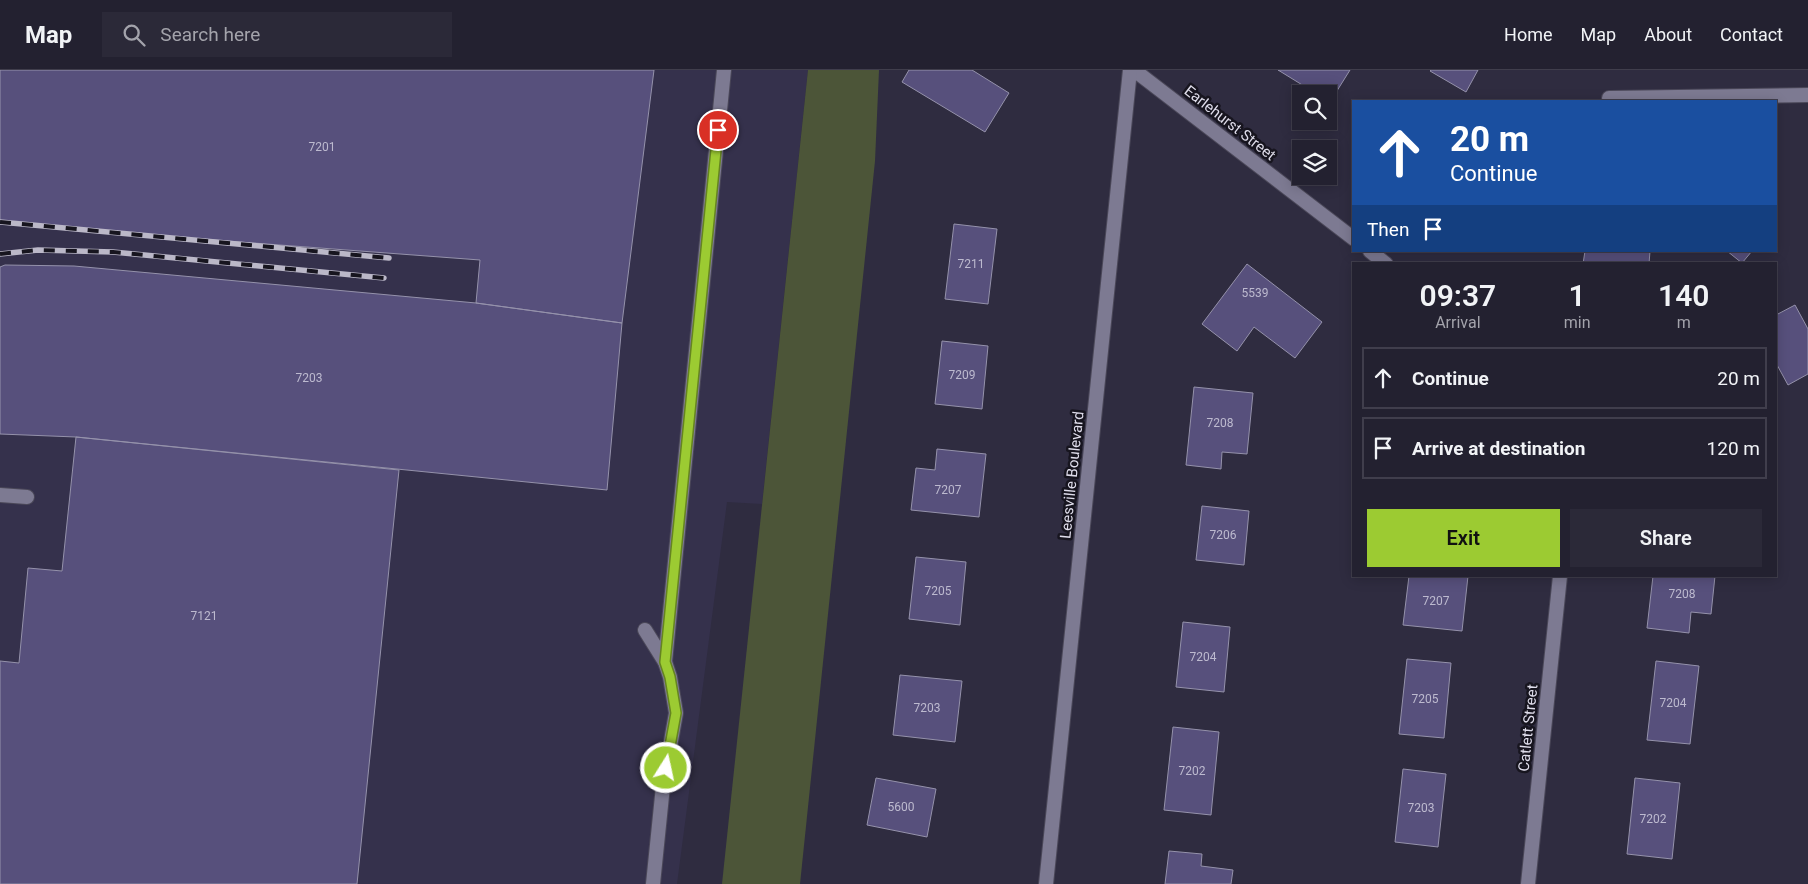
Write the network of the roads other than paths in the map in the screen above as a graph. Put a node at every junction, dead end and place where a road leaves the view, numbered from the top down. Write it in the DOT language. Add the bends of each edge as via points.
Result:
graph roads {
  1 [pos="724,70"];
  2 [pos="1130,70"];
  3 [pos="1134,70"];
  4 [pos="1808,95"];
  5 [pos="1609,98"];
  6 [pos="1352,237"];
  7 [pos="1371,252"];
  8 [pos="1384,262"];
  9 [pos="0,495"];
  10 [pos="27,497"];
  11 [pos="1560,577"];
  12 [pos="645,630"];
  13 [pos="665,662"];
  14 [pos="653,884"];
  15 [pos="1046,884"];
  16 [pos="1528,884"];
  1 -- 13 [label="street"];
  2 -- 15 [label="street, Leesville Boulevard"];
  3 -- 6 [label="street, Earlehurst Street"];
  4 -- 5 [label="street"];
  7 -- 8 [label="street"];
  9 -- 10 [label="street"];
  11 -- 16 [label="street, Catlett Street"];
  12 -- 13 [label="street"];
  13 -- 14 [label="street" via="676,713"];
}
